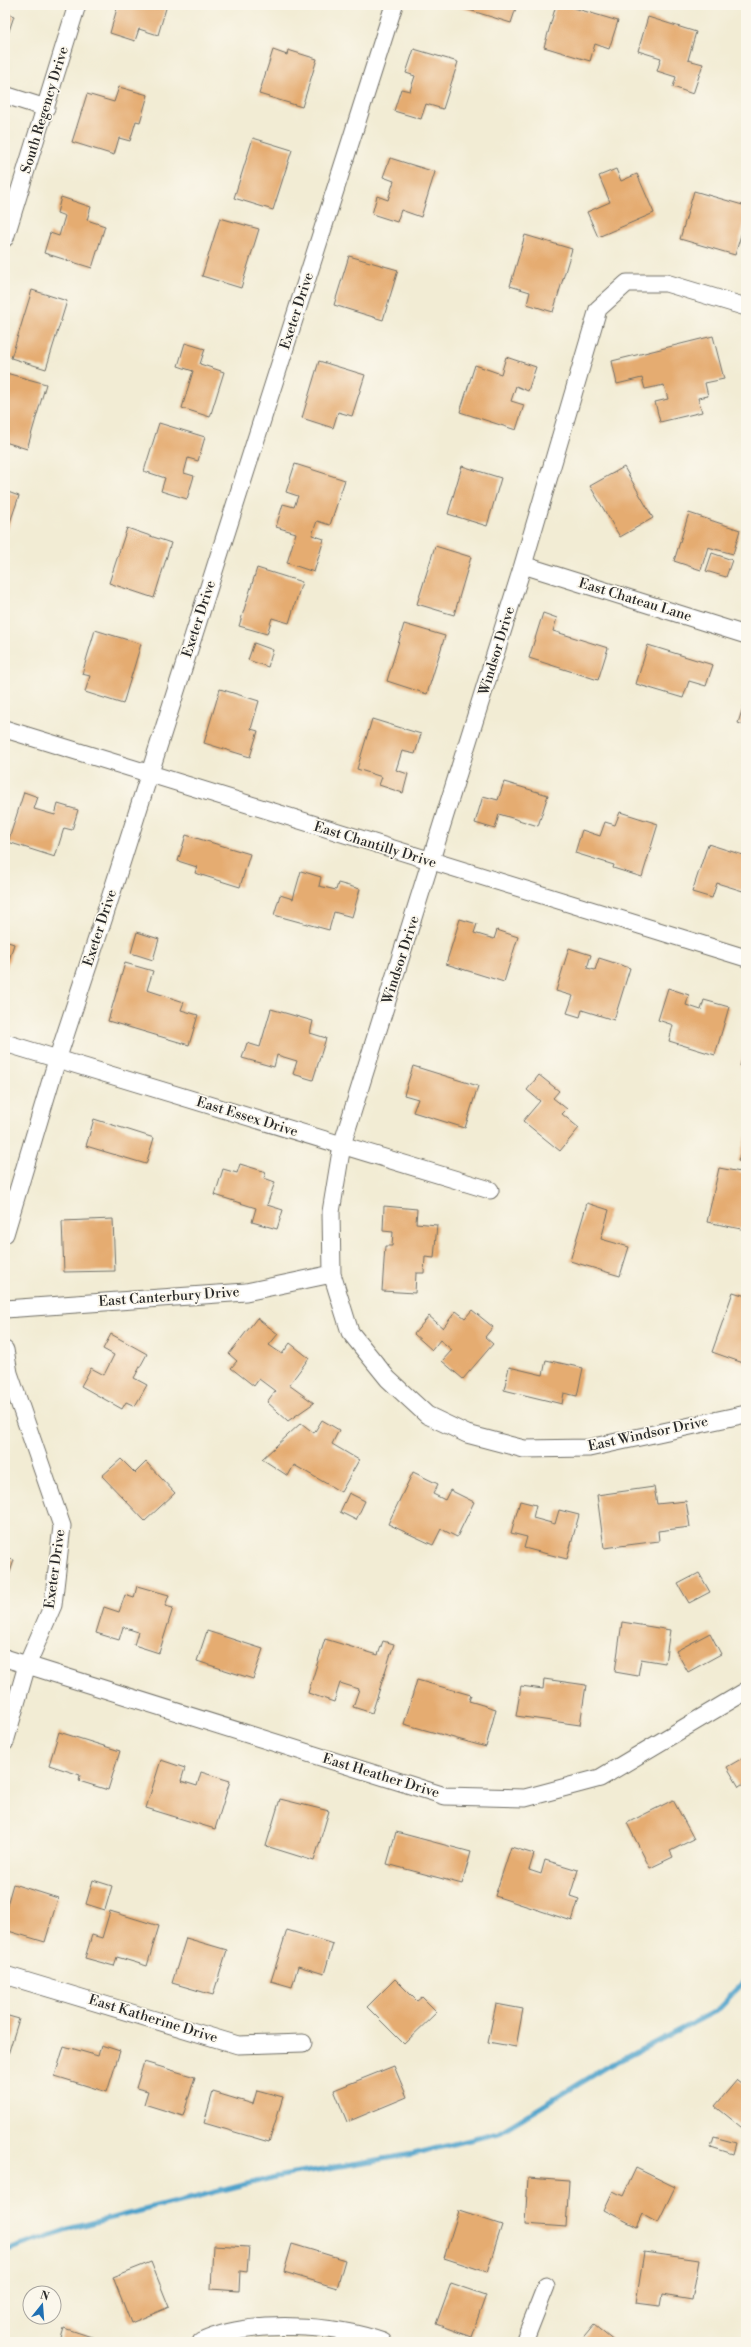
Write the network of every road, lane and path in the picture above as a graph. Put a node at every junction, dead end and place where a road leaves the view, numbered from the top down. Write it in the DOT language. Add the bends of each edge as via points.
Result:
graph roads {
  1 [pos="77,5"];
  2 [pos="394,5"];
  3 [pos="5,95"];
  4 [pos="46,108"];
  5 [pos="5,238"];
  6 [pos="746,307"];
  7 [pos="524,565"];
  8 [pos="746,635"];
  9 [pos="5,729"];
  10 [pos="149,774"];
  11 [pos="432,862"];
  12 [pos="746,958"];
  13 [pos="5,1043"];
  14 [pos="57,1060"];
  15 [pos="342,1145"];
  16 [pos="490,1190"];
  17 [pos="5,1234"];
  18 [pos="332,1274"];
  19 [pos="5,1309"];
  20 [pos="5,1350"];
  21 [pos="746,1414"];
  22 [pos="5,1658"];
  23 [pos="27,1664"];
  24 [pos="746,1691"];
  25 [pos="5,1742"];
  26 [pos="5,1975"];
  27 [pos="303,2043"];
  28 [pos="546,2286"];
  29 [pos="201,2342"];
  30 [pos="383,2342"];
  31 [pos="524,2342"];
  1 -- 4 [label="street, South Regency Drive"];
  2 -- 10 [label="street, Exeter Drive"];
  3 -- 4 [label="street"];
  4 -- 5 [label="street, South Regency Drive"];
  6 -- 7 [label="street, Windsor Drive" via="666,283 627,283 598,309"];
  7 -- 8 [label="street, East Chateau Lane"];
  7 -- 11 [label="street, Windsor Drive"];
  9 -- 10 [label="street, East Chantilly Drive"];
  10 -- 11 [label="street, East Chantilly Drive"];
  10 -- 14 [label="street, Exeter Drive"];
  11 -- 12 [label="street, East Chantilly Drive"];
  11 -- 15 [label="street, Windsor Drive"];
  13 -- 14 [label="street, East Essex Drive"];
  14 -- 15 [label="street, East Essex Drive"];
  14 -- 17 [label="street, Exeter Drive"];
  15 -- 16 [label="street, East Essex Drive"];
  15 -- 18 [label="street, East Windsor Drive" via="331,1212"];
  18 -- 19 [label="street, East Canterbury Drive" via="246,1292"];
  18 -- 21 [label="street, East Windsor Drive" via="350,1332 388,1379 427,1415 467,1434 524,1449 589,1448"];
  20 -- 23 [label="street, Exeter Drive" via="9,1373 62,1526 53,1605"];
  22 -- 23 [label="street, East Heather Drive"];
  23 -- 24 [label="street, East Heather Drive" via="444,1796 525,1798 600,1778"];
  23 -- 25 [label="street, Exeter Drive"];
  26 -- 27 [label="street, East Katherine Drive" via="238,2045"];
  28 -- 31 [label="street"];
  29 -- 30 [label="street" via="212,2337 268,2326 365,2335"];
}
